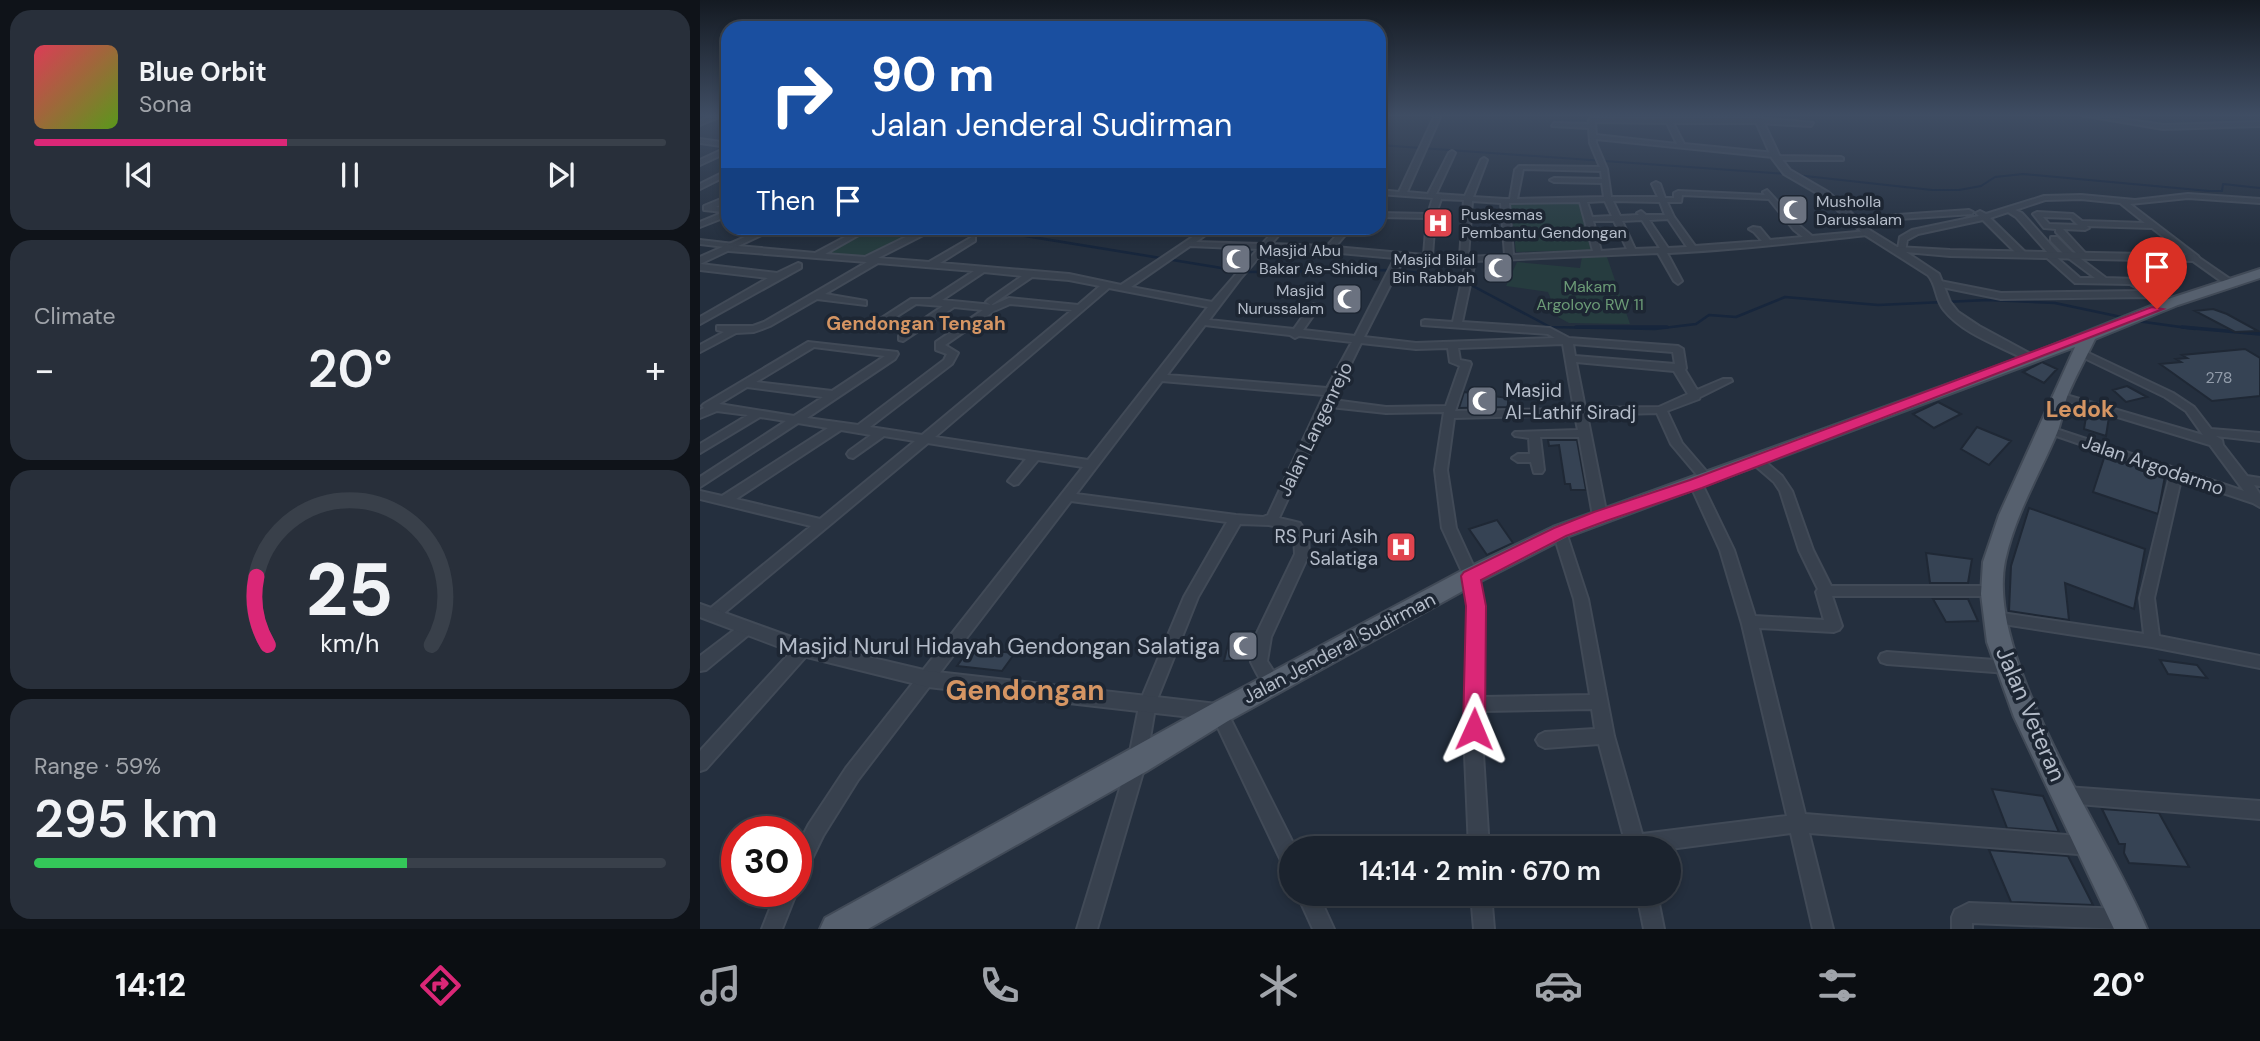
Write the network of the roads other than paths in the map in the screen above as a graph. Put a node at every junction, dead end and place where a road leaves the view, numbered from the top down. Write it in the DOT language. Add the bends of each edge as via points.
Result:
graph roads {
  1 [pos="1419,158"];
  2 [pos="1449,158"];
  3 [pos="1599,158"];
  4 [pos="1778,158"];
  5 [pos="1832,158"];
  6 [pos="1841,159"];
  7 [pos="1484,160"];
  8 [pos="1601,163"];
  9 [pos="1555,168"];
  10 [pos="700,170"];
  11 [pos="721,171"];
  12 [pos="721,175"];
  13 [pos="1554,180"];
  14 [pos="1606,181"];
  15 [pos="1656,184"];
  16 [pos="700,187"];
  17 [pos="1587,188"];
  18 [pos="1386,193"];
  19 [pos="1402,194"];
  20 [pos="1434,196"];
  21 [pos="1468,199"];
  22 [pos="1552,199"];
  23 [pos="1585,199"];
  24 [pos="1608,199"];
  25 [pos="1634,199"];
  26 [pos="1661,199"];
  27 [pos="721,201"];
  28 [pos="1509,201"];
  29 [pos="2260,201"];
  30 [pos="2123,202"];
  31 [pos="1411,205"];
  32 [pos="1903,206"];
  33 [pos="704,209"];
  34 [pos="2010,210"];
  35 [pos="1978,211"];
  36 [pos="1386,213"];
  37 [pos="721,214"];
  38 [pos="1910,215"];
  39 [pos="1432,216"];
  40 [pos="1670,217"];
  41 [pos="1643,218"];
  42 [pos="1589,219"];
  43 [pos="1616,219"];
  44 [pos="1855,220"];
  45 [pos="702,223"];
  46 [pos="2081,223"];
  47 [pos="2152,226"];
  48 [pos="1753,229"];
  49 [pos="2059,230"];
  50 [pos="1868,233"];
  51 [pos="757,235"];
  52 [pos="854,235"];
  53 [pos="921,235"];
  54 [pos="1203,235"];
  55 [pos="1275,235"];
  56 [pos="1341,235"];
  57 [pos="972,239"];
  58 [pos="1811,239"];
  59 [pos="2054,239"];
  60 [pos="700,242"];
  61 [pos="1767,242"];
  62 [pos="1192,244"];
  63 [pos="732,247"];
  64 [pos="1264,247"];
  65 [pos="1329,249"];
  66 [pos="1900,249"];
  67 [pos="1693,250"];
  68 [pos="1663,251"];
  69 [pos="1633,253"];
  70 [pos="1598,254"];
  71 [pos="2022,254"];
  72 [pos="817,255"];
  73 [pos="2052,255"];
  74 [pos="2071,255"];
  75 [pos="1509,256"];
  76 [pos="2084,256"];
  77 [pos="1400,257"];
  78 [pos="2195,258"];
  79 [pos="872,259"];
  80 [pos="1428,259"];
  81 [pos="1467,259"];
  82 [pos="700,261"];
  83 [pos="931,265"];
  84 [pos="798,266"];
  85 [pos="700,267"];
  86 [pos="982,270"];
  87 [pos="2260,273"];
  88 [pos="1030,274"];
  89 [pos="777,277"];
  90 [pos="1678,281"];
  91 [pos="2104,281"];
  92 [pos="1940,284"];
  93 [pos="2232,284"];
  94 [pos="1107,285"];
  95 [pos="1122,288"];
  96 [pos="2152,294"];
  97 [pos="817,296"];
  98 [pos="933,302"];
  99 [pos="2174,302"];
  100 [pos="863,303"];
  101 [pos="952,304"];
  102 [pos="1216,306"];
  103 [pos="988,307"];
  104 [pos="1314,307"];
  105 [pos="1081,308"];
  106 [pos="700,321"];
  107 [pos="1203,322"];
  108 [pos="1425,322"];
  109 [pos="1457,325"];
  110 [pos="874,327"];
  111 [pos="720,328"];
  112 [pos="734,330"];
  113 [pos="1295,335"];
  114 [pos="903,338"];
  115 [pos="1358,341"];
  116 [pos="1567,341"];
  117 [pos="1453,345"];
  118 [pos="700,349"];
  119 [pos="2080,353"];
  120 [pos="2036,357"];
  121 [pos="1573,359"];
  122 [pos="1678,368"];
  123 [pos="1159,378"];
  124 [pos="1727,381"];
  125 [pos="745,384"];
  126 [pos="835,395"];
  127 [pos="2059,396"];
  128 [pos="1328,397"];
  129 [pos="1695,397"];
  130 [pos="706,408"];
  131 [pos="1661,410"];
  132 [pos="1449,412"];
  133 [pos="758,414"];
  134 [pos="1582,414"];
  135 [pos="799,420"];
  136 [pos="838,425"];
  137 [pos="860,429"];
  138 [pos="2049,430"];
  139 [pos="2209,432"];
  140 [pos="881,433"];
  141 [pos="1586,433"];
  142 [pos="1519,434"];
  143 [pos="1534,434"];
  144 [pos="2260,437"];
  145 [pos="924,440"];
  146 [pos="2218,443"];
  147 [pos="700,449"];
  148 [pos="853,454"];
  149 [pos="1034,457"];
  150 [pos="1518,458"];
  151 [pos="1755,460"];
  152 [pos="1093,465"];
  153 [pos="2176,474"];
  154 [pos="2242,480"];
  155 [pos="1014,481"];
  156 [pos="1701,481"];
  157 [pos="2260,482"];
  158 [pos="700,483"];
  159 [pos="700,495"];
  160 [pos="1070,497"];
  161 [pos="725,500"];
  162 [pos="2259,501"];
  163 [pos="1600,516"];
  164 [pos="1236,519"];
  165 [pos="1270,521"];
  166 [pos="823,524"];
  167 [pos="1560,532"];
  168 [pos="1471,576"];
  169 [pos="1992,591"];
  170 [pos="1825,592"];
  171 [pos="706,612"];
  172 [pos="1994,618"];
  173 [pos="1749,622"];
  174 [pos="747,628"];
  175 [pos="2152,641"];
  176 [pos="803,649"];
  177 [pos="1887,658"];
  178 [pos="2260,662"];
  179 [pos="700,664"];
  180 [pos="2008,667"];
  181 [pos="928,679"];
  182 [pos="1273,683"];
  183 [pos="1148,702"];
  184 [pos="1600,702"];
  185 [pos="1475,704"];
  186 [pos="1219,713"];
  187 [pos="1605,736"];
  188 [pos="1545,740"];
  189 [pos="1137,762"];
  190 [pos="700,763"];
  191 [pos="2066,795"];
  192 [pos="2258,813"];
  193 [pos="1799,823"];
  194 [pos="1279,836"];
  195 [pos="1479,836"];
  196 [pos="1633,836"];
  197 [pos="812,840"];
  198 [pos="1681,840"];
  199 [pos="2092,846"];
  200 [pos="1313,906"];
  201 [pos="1482,906"];
  202 [pos="1649,906"];
  203 [pos="781,907"];
  204 [pos="2128,924"];
  205 [pos="772,929"];
  206 [pos="836,929"];
  207 [pos="1087,929"];
  208 [pos="1324,929"];
  209 [pos="1483,929"];
  210 [pos="1654,929"];
  211 [pos="1823,929"];
  212 [pos="1962,929"];
  1 -- 19 [label="street"];
  2 -- 20 [label="street"];
  3 -- 8 [label="street"];
  4 -- 44 [label="street" via="1787,172 1825,194"];
  5 -- 6 [label="street"];
  7 -- 21 [label="street"];
  8 -- 9 [label="street"];
  8 -- 14 [label="street"];
  9 -- 13 [label="street"];
  9 -- 28 [label="street" via="1519,168"];
  10 -- 11 [label="street"];
  12 -- 16 [label="street"];
  13 -- 14 [label="street"];
  13 -- 22 [label="street"];
  14 -- 24 [label="street"];
  15 -- 26 [label="street"];
  17 -- 23 [label="street"];
  18 -- 19 [label="street"];
  19 -- 31 [label="street"];
  20 -- 21 [label="street"];
  20 -- 31 [label="street"];
  20 -- 39 [label="street"];
  21 -- 28 [label="street"];
  21 -- 81 [label="street"];
  22 -- 23 [label="street"];
  22 -- 28 [label="street"];
  23 -- 24 [label="street"];
  23 -- 42 [label="street"];
  24 -- 25 [label="street"];
  24 -- 43 [label="street"];
  25 -- 26 [label="street"];
  25 -- 41 [label="street"];
  26 -- 40 [label="street"];
  26 -- 58 [label="street" via="1679,200 1678,192 1766,191"];
  27 -- 33 [label="street"];
  28 -- 75 [label="street"];
  29 -- 30 [label="street" via="2188,196"];
  30 -- 34 [label="street" via="2053,197"];
  30 -- 47 [label="street"];
  31 -- 36 [label="street"];
  31 -- 39 [label="street"];
  32 -- 38 [label="street"];
  34 -- 35 [label="street"];
  34 -- 73 [label="street"];
  35 -- 38 [label="street"];
  35 -- 66 [label="street" via="1911,233"];
  35 -- 71 [label="street"];
  37 -- 45 [label="street"];
  38 -- 44 [label="street"];
  39 -- 80 [label="street"];
  40 -- 41 [label="street"];
  40 -- 67 [label="street"];
  41 -- 43 [label="street"];
  41 -- 68 [label="street"];
  42 -- 43 [label="street"];
  42 -- 70 [label="street"];
  43 -- 69 [label="street"];
  44 -- 50 [label="street"];
  46 -- 46 [label="street" via="2084,228 2049,226 2036,215 2073,216"];
  46 -- 47 [label="street"];
  47 -- 78 [label="street"];
  48 -- 61 [label="street"];
  49 -- 76 [label="street"];
  50 -- 58 [label="street"];
  50 -- 66 [label="street"];
  51 -- 63 [label="street"];
  52 -- 72 [label="street"];
  53 -- 79 [label="street"];
  54 -- 62 [label="street"];
  55 -- 64 [label="street"];
  56 -- 65 [label="street"];
  57 -- 83 [label="street"];
  58 -- 61 [label="street"];
  59 -- 74 [label="street"];
  60 -- 63 [label="street"];
  61 -- 67 [label="street"];
  62 -- 64 [label="street"];
  62 -- 95 [label="street"];
  63 -- 72 [label="street"];
  63 -- 82 [label="street"];
  64 -- 65 [label="street"];
  64 -- 102 [label="street"];
  65 -- 77 [label="street"];
  66 -- 71 [label="street"];
  66 -- 92 [label="street"];
  67 -- 68 [label="street"];
  68 -- 69 [label="street"];
  68 -- 90 [label="street"];
  69 -- 70 [label="street"];
  70 -- 75 [label="street"];
  71 -- 73 [label="street"];
  72 -- 79 [label="street"];
  73 -- 74 [label="street"];
  73 -- 91 [label="street" via="2078,281"];
  74 -- 76 [label="street"];
  74 -- 91 [label="street"];
  75 -- 81 [label="street"];
  76 -- 78 [label="street"];
  77 -- 80 [label="street"];
  77 -- 115 [label="street, Jalan Langenrejo"];
  78 -- 93 [label="street"];
  79 -- 83 [label="street"];
  79 -- 97 [label="street"];
  80 -- 81 [label="street"];
  81 -- 109 [label="street"];
  83 -- 86 [label="street"];
  84 -- 89 [label="street"];
  85 -- 89 [label="street"];
  86 -- 88 [label="street"];
  86 -- 98 [label="street"];
  87 -- 93 [label="main road, Jalan Jenderal Sudirman"];
  88 -- 94 [label="street" via="1069,276"];
  88 -- 103 [label="street"];
  89 -- 106 [label="street"];
  91 -- 96 [label="street" via="2134,282"];
  92 -- 96 [label="street" via="2001,296"];
  92 -- 120 [label="street" via="1945,304 1961,318"];
  93 -- 99 [label="main road, Jalan Jenderal Sudirman"];
  94 -- 95 [label="street"];
  94 -- 105 [label="street"];
  95 -- 102 [label="street"];
  96 -- 99 [label="street"];
  97 -- 100 [label="street"];
  97 -- 112 [label="street" via="754,329"];
  98 -- 101 [label="street"];
  98 -- 110 [label="street" via="914,301"];
  99 -- 119 [label="main road, Jalan Jenderal Sudirman" via="2134,318"];
  101 -- 103 [label="street"];
  101 -- 114 [label="street"];
  102 -- 107 [label="street"];
  103 -- 105 [label="street" via="1009,301"];
  103 -- 137 [label="street" via="940,344 953,353 951,358"];
  104 -- 113 [label="street"];
  105 -- 145 [label="street"];
  107 -- 113 [label="street"];
  107 -- 123 [label="street"];
  108 -- 109 [label="street"];
  109 -- 116 [label="street" via="1550,331"];
  111 -- 112 [label="street"];
  112 -- 118 [label="street"];
  113 -- 115 [label="street"];
  115 -- 117 [label="street"];
  115 -- 128 [label="street, Jalan Langenrejo"];
  116 -- 117 [label="street"];
  116 -- 121 [label="street"];
  116 -- 122 [label="street" via="1678,349"];
  117 -- 132 [label="street" via="1455,362 1466,364"];
  119 -- 120 [label="main road, Jalan Jenderal Sudirman"];
  119 -- 120 [label="main road"];
  119 -- 127 [label="main road, Jalan Veteran"];
  119 -- 139 [label="street" via="2179,401"];
  120 -- 151 [label="main road, Jalan Jenderal Sudirman"];
  121 -- 122 [label="street"];
  121 -- 134 [label="street"];
  122 -- 129 [label="street"];
  123 -- 128 [label="street"];
  123 -- 152 [label="street"];
  124 -- 129 [label="street"];
  125 -- 126 [label="street"];
  125 -- 126 [label="street" via="812,344 893,354"];
  125 -- 130 [label="street"];
  126 -- 135 [label="street"];
  127 -- 138 [label="main road, Jalan Veteran"];
  127 -- 146 [label="street"];
  128 -- 132 [label="street" via="1386,410"];
  128 -- 165 [label="street, Jalan Langenrejo"];
  129 -- 131 [label="street"];
  130 -- 133 [label="street"];
  131 -- 134 [label="street"];
  131 -- 156 [label="street"];
  132 -- 134 [label="street"];
  132 -- 168 [label="street" via="1441,470 1449,528"];
  133 -- 135 [label="street"];
  133 -- 147 [label="street"];
  134 -- 141 [label="street"];
  135 -- 136 [label="street"];
  135 -- 158 [label="street"];
  136 -- 137 [label="street"];
  136 -- 161 [label="street"];
  137 -- 140 [label="street"];
  138 -- 153 [label="street, Jalan Argodarmo"];
  138 -- 169 [label="main road, Jalan Veteran" via="2009,515 1994,562"];
  139 -- 144 [label="street"];
  139 -- 146 [label="street"];
  140 -- 145 [label="street"];
  140 -- 148 [label="street"];
  141 -- 143 [label="street"];
  141 -- 163 [label="street"];
  142 -- 143 [label="street"];
  143 -- 150 [label="street" via="1537,464"];
  145 -- 149 [label="street"];
  145 -- 166 [label="street"];
  146 -- 154 [label="street"];
  149 -- 152 [label="street"];
  149 -- 155 [label="street"];
  151 -- 156 [label="main road, Jalan Jenderal Sudirman"];
  151 -- 170 [label="street" via="1786,491"];
  152 -- 160 [label="street"];
  153 -- 162 [label="street, Jalan Argodarmo"];
  153 -- 175 [label="street" via="2147,598"];
  154 -- 157 [label="street"];
  154 -- 162 [label="street"];
  156 -- 163 [label="main road, Jalan Jenderal Sudirman"];
  156 -- 173 [label="street"];
  159 -- 161 [label="street"];
  160 -- 164 [label="street, Jalan Langenrejo"];
  160 -- 181 [label="street"];
  161 -- 166 [label="street"];
  163 -- 167 [label="main road, Jalan Jenderal Sudirman"];
  164 -- 165 [label="street, Jalan Langenrejo"];
  164 -- 183 [label="street" via="1191,597"];
  165 -- 182 [label="street" via="1295,526 1303,554 1263,637 1259,662"];
  166 -- 171 [label="street"];
  167 -- 168 [label="main road, Jalan Jenderal Sudirman"];
  167 -- 184 [label="street" via="1581,599"];
  168 -- 182 [label="main road, Jalan Jenderal Sudirman"];
  168 -- 185 [label="street" via="1476,606"];
  169 -- 170 [label="street"];
  169 -- 172 [label="main road, Jalan Veteran"];
  170 -- 173 [label="street" via="1834,626"];
  171 -- 174 [label="street"];
  172 -- 175 [label="street"];
  172 -- 180 [label="main road, Jalan Veteran"];
  173 -- 193 [label="street"];
  174 -- 176 [label="street"];
  174 -- 179 [label="street"];
  175 -- 178 [label="street"];
  176 -- 181 [label="street"];
  176 -- 190 [label="street"];
  177 -- 180 [label="street"];
  180 -- 191 [label="main road, Jalan Veteran" via="2027,718"];
  181 -- 183 [label="street"];
  181 -- 197 [label="street" via="832,803"];
  182 -- 186 [label="main road, Jalan Jenderal Sudirman"];
  183 -- 186 [label="street"];
  183 -- 189 [label="street"];
  184 -- 185 [label="street"];
  184 -- 187 [label="street"];
  185 -- 195 [label="street"];
  186 -- 189 [label="main road, Jalan Jenderal Sudirman"];
  186 -- 194 [label="street"];
  187 -- 188 [label="street"];
  187 -- 196 [label="street"];
  189 -- 206 [label="main road, Jalan Jenderal Sudirman"];
  189 -- 207 [label="street"];
  191 -- 192 [label="street"];
  191 -- 199 [label="main road, Jalan Veteran"];
  193 -- 198 [label="street"];
  193 -- 199 [label="street"];
  193 -- 211 [label="street"];
  199 -- 204 [label="main road, Jalan Veteran"];
  200 -- 208 [label="street"];
  201 -- 209 [label="street"];
  202 -- 210 [label="street"];
  203 -- 205 [label="street"];
  204 -- 212 [label="street" via="1969,913 1962,917"];
}
